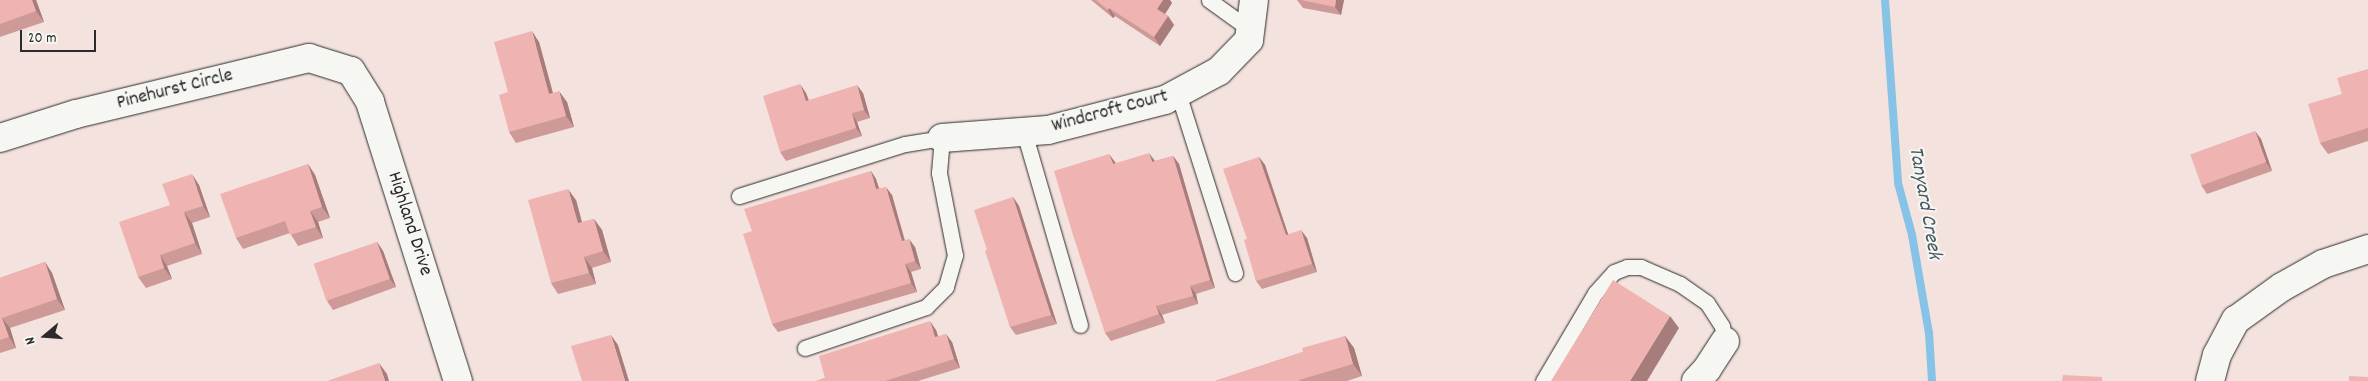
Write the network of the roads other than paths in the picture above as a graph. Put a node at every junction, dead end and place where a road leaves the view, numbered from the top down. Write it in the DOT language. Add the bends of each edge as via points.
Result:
graph roads {
  1 [pos="1209,0"];
  2 [pos="1254,0"];
  3 [pos="1252,31"];
  4 [pos="351,71"];
  5 [pos="1178,93"];
  6 [pos="1024,132"];
  7 [pos="0,138"];
  8 [pos="942,138"];
  9 [pos="739,196"];
  10 [pos="2368,249"];
  11 [pos="1235,273"];
  12 [pos="1080,325"];
  13 [pos="1725,341"];
  14 [pos="805,348"];
  15 [pos="458,381"];
  16 [pos="1543,381"];
  17 [pos="1696,381"];
  18 [pos="2210,381"];
  1 -- 3 [label="lane"];
  2 -- 3 [label="street"];
  3 -- 5 [label="street, Windcroft Court" via="1249,40 1219,71"];
  4 -- 7 [label="street, Pinehurst Circle" via="309,58 76,114"];
  4 -- 15 [label="street, Highland Drive" via="370,102"];
  5 -- 6 [label="street, Windcroft Court" via="1165,100 1057,128"];
  5 -- 11 [label="lane"];
  6 -- 8 [label="street, Windcroft Court"];
  6 -- 12 [label="lane"];
  8 -- 9 [label="lane" via="905,144"];
  8 -- 14 [label="lane" via="939,173 954,255 946,287 926,307"];
  10 -- 18 [label="street" via="2323,264 2282,287 2236,320 2217,355"];
  13 -- 16 [label="lane" via="1722,326 1707,303 1680,284 1641,266 1627,267 1614,272 1595,293"];
  13 -- 17 [label="street"];
}
